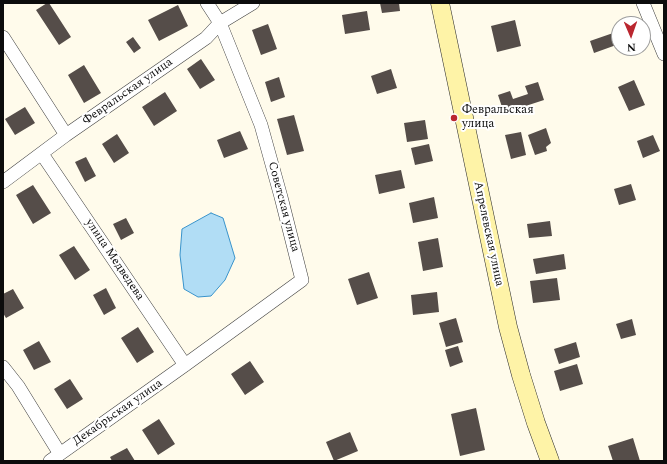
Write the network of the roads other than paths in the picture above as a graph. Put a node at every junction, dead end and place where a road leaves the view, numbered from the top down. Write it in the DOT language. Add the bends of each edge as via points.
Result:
graph roads {
  1 [pos="207,3"];
  2 [pos="252,3"];
  3 [pos="440,3"];
  4 [pos="643,3"];
  5 [pos="220,23"];
  6 [pos="3,37"];
  7 [pos="664,54"];
  8 [pos="66,135"];
  9 [pos="42,154"];
  10 [pos="3,182"];
  11 [pos="185,366"];
  12 [pos="3,367"];
  13 [pos="55,458"];
  14 [pos="550,461"];
  1 -- 5 [label="street, Советская улица"];
  2 -- 5 [label="street, Февральская улица"];
  3 -- 14 [label="street, Апрелевская улица" via="508,327"];
  4 -- 7 [label="street"];
  5 -- 8 [label="street, Февральская улица" via="206,38"];
  5 -- 11 [label="street, Советская улица" via="261,125 302,280"];
  6 -- 8 [label="street"];
  8 -- 9 [label="street, Февральская улица"];
  9 -- 10 [label="street, Февральская улица"];
  9 -- 11 [label="street, улица Медведева"];
  11 -- 13 [label="street, Декабрьская улица"];
  12 -- 13 [label="street" via="18,386"];
}
